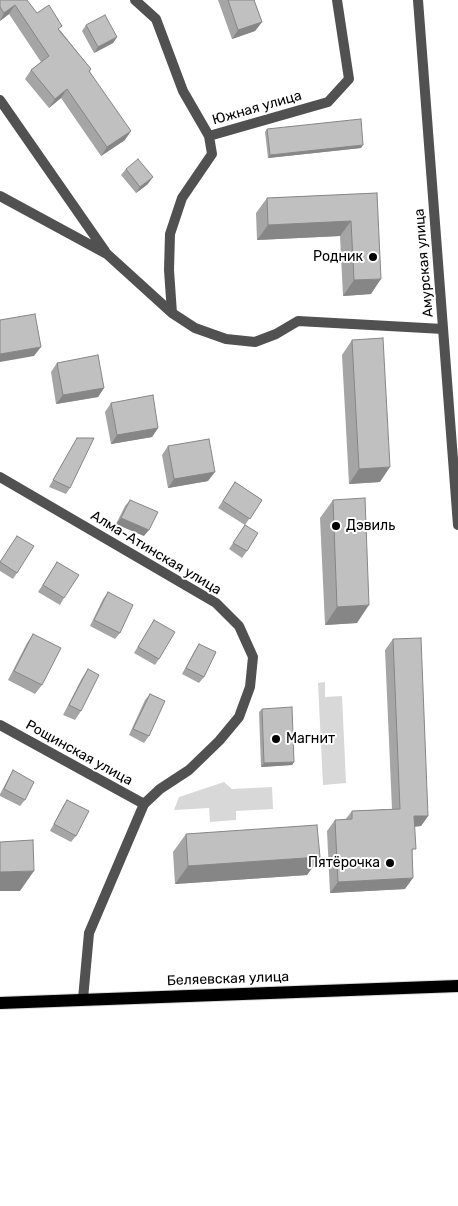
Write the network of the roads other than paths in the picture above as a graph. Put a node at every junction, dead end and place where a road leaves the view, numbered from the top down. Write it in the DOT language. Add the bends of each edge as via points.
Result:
graph roads {
  1 [pos="135,0"];
  2 [pos="337,0"];
  3 [pos="418,0"];
  4 [pos="0,100"];
  5 [pos="209,136"];
  6 [pos="0,196"];
  7 [pos="107,254"];
  8 [pos="172,313"];
  9 [pos="443,329"];
  10 [pos="0,477"];
  11 [pos="458,525"];
  12 [pos="0,725"];
  13 [pos="144,804"];
  14 [pos="458,986"];
  15 [pos="83,999"];
  16 [pos="0,1003"];
  1 -- 5 [label="street, Южная улица" via="156,19 183,91"];
  2 -- 5 [label="street, Южная улица" via="349,79 328,102"];
  3 -- 9 [label="street, Амурская улица"];
  4 -- 7 [label="street"];
  5 -- 8 [label="street" via="212,154 182,198 170,234 168,270"];
  6 -- 7 [label="street"];
  7 -- 8 [label="street"];
  8 -- 9 [label="street" via="194,328 226,339 255,342 298,321"];
  9 -- 11 [label="street, Амурская улица"];
  10 -- 13 [label="street, Алма-Атинская улица" via="216,604 239,626 253,658 250,687 239,717 189,770"];
  12 -- 13 [label="street, Рощинская улица"];
  13 -- 15 [label="street" via="89,933"];
  14 -- 15 [label="main road, Беляевская улица"];
  15 -- 16 [label="main road, Беляевская улица"];
}
